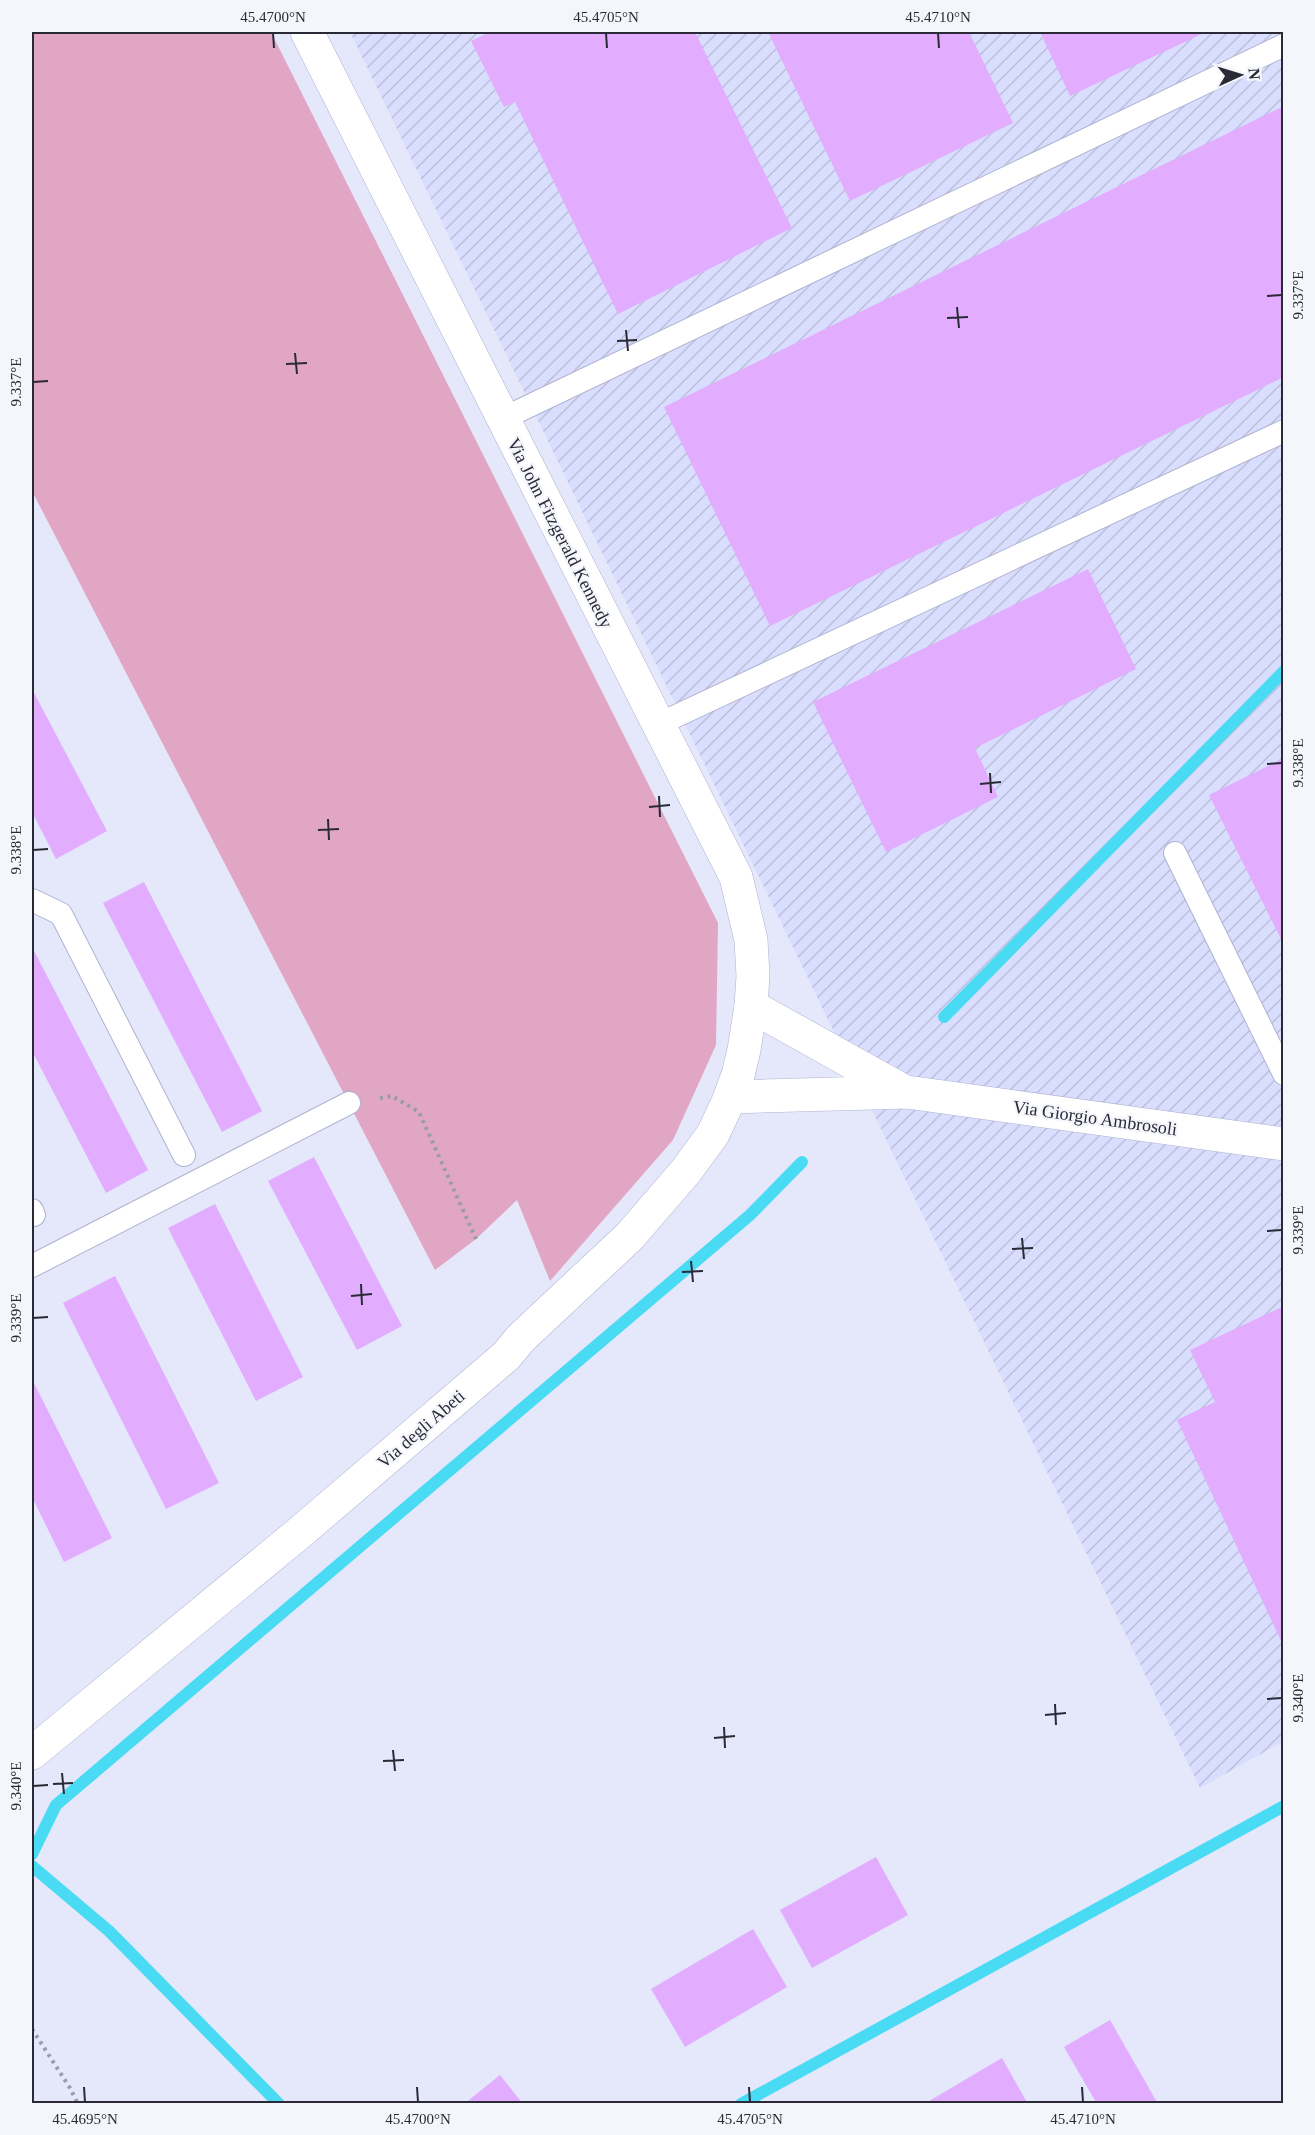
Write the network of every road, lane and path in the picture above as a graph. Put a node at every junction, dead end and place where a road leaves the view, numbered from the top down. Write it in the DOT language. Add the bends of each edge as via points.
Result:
graph roads {
  1 [pos="307,32"];
  2 [pos="1284,45"];
  3 [pos="502,419"];
  4 [pos="1284,431"];
  5 [pos="657,725"];
  6 [pos="1175,853"];
  7 [pos="32,900"];
  8 [pos="751,1006"];
  9 [pos="744,1050"];
  10 [pos="1284,1074"];
  11 [pos="907,1092"];
  12 [pos="730,1097"];
  13 [pos="349,1103"];
  14 [pos="1284,1144"];
  15 [pos="184,1155"];
  16 [pos="476,1239"];
  17 [pos="32,1266"];
  18 [pos="32,1753"];
  19 [pos="32,2030"];
  20 [pos="78,2103"];
  1 -- 3 [label="street, Via John Fitzgerald Kennedy"];
  2 -- 3 [label="lane"];
  3 -- 5 [label="street, Via John Fitzgerald Kennedy"];
  4 -- 5 [label="lane"];
  5 -- 8 [label="street, Via John Fitzgerald Kennedy" via="736,877 751,940"];
  6 -- 10 [label="lane"];
  7 -- 15 [label="lane" via="61,914"];
  8 -- 9 [label="street, Via John Fitzgerald Kennedy"];
  8 -- 11 [label="street, Via Giorgio Ambrosoli"];
  9 -- 12 [label="street, Via degli Abeti"];
  11 -- 12 [label="street, Via Giorgio Ambrosoli"];
  11 -- 14 [label="street, Via Giorgio Ambrosoli"];
  12 -- 18 [label="street, Via degli Abeti" via="713,1134 630,1236 506,1356"];
  13 -- 16 [label="path" via="392,1096 419,1112"];
  13 -- 17 [label="lane"];
  19 -- 20 [label="path"];
}
